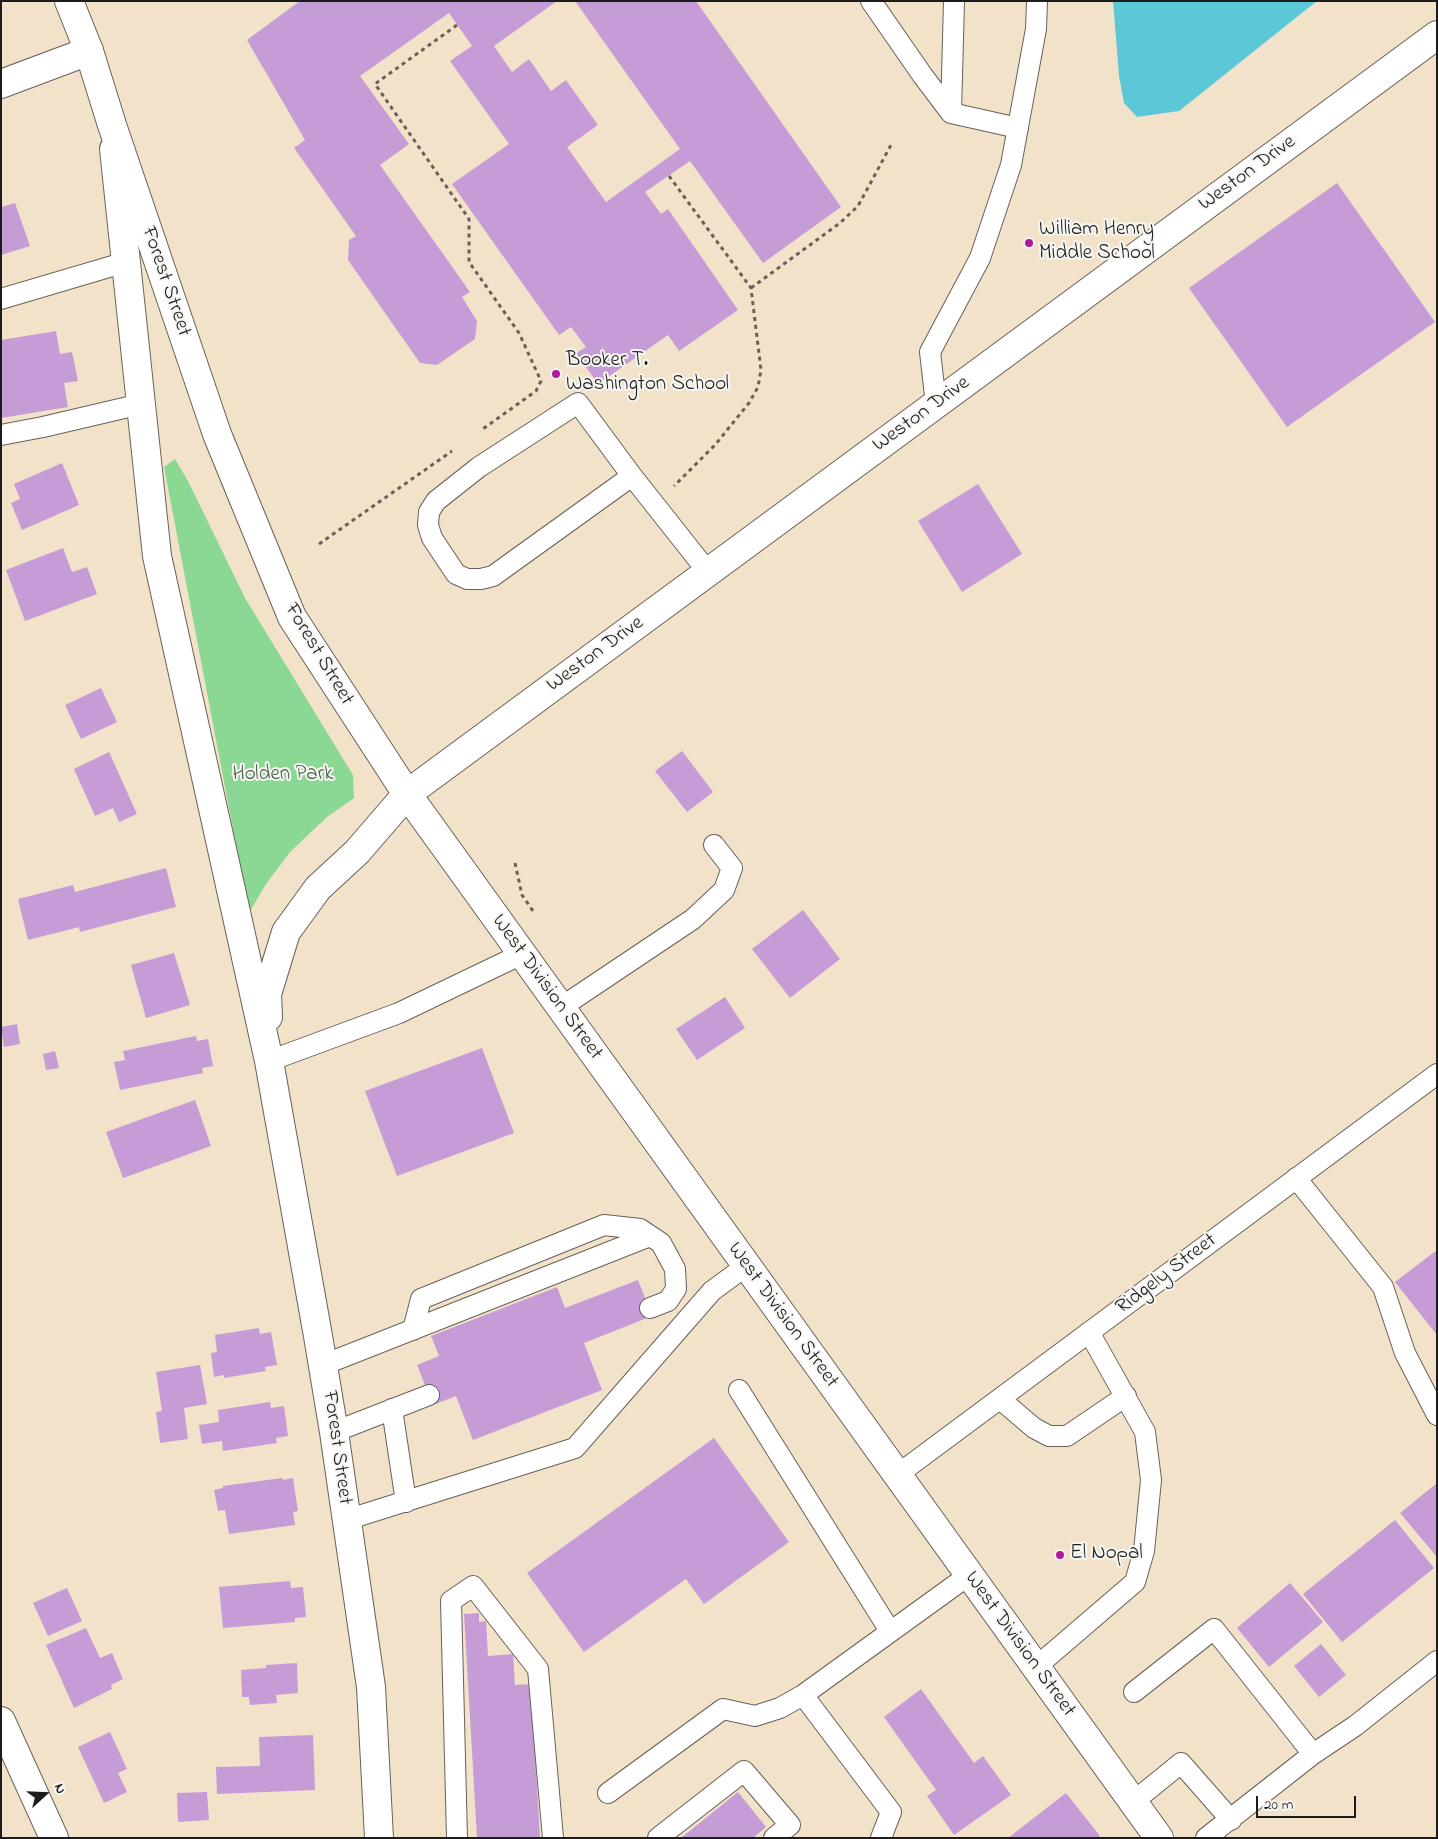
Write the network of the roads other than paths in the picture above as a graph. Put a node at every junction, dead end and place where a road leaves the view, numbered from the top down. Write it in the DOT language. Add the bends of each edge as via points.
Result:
graph roads {
  1 [pos="69,1"];
  2 [pos="870,1"];
  3 [pos="954,1"];
  4 [pos="1036,1"];
  5 [pos="1437,35"];
  6 [pos="88,52"];
  7 [pos="1,84"];
  8 [pos="951,112"];
  9 [pos="112,125"];
  10 [pos="1018,128"];
  11 [pos="126,262"];
  12 [pos="1,299"];
  13 [pos="141,404"];
  14 [pos="936,404"];
  15 [pos="1,435"];
  16 [pos="632,476"];
  17 [pos="708,572"];
  18 [pos="407,794"];
  19 [pos="714,845"];
  20 [pos="522,954"];
  21 [pos="560,1008"];
  22 [pos="270,1061"];
  23 [pos="1437,1074"];
  24 [pos="1296,1178"];
  25 [pos="650,1236"];
  26 [pos="746,1266"];
  27 [pos="650,1308"];
  28 [pos="413,1330"];
  29 [pos="1089,1332"];
  30 [pos="323,1366"];
  31 [pos="739,1390"];
  32 [pos="429,1395"];
  33 [pos="1126,1396"];
  34 [pos="1000,1399"];
  35 [pos="392,1409"];
  36 [pos="1437,1415"];
  37 [pos="334,1432"];
  38 [pos="897,1475"];
  39 [pos="406,1502"];
  40 [pos="346,1520"];
  41 [pos="969,1575"];
  42 [pos="890,1631"];
  43 [pos="1437,1661"];
  44 [pos="1036,1667"];
  45 [pos="1134,1692"];
  46 [pos="803,1695"];
  47 [pos="1,1721"];
  48 [pos="1313,1754"];
  49 [pos="608,1794"];
  50 [pos="1133,1802"];
  51 [pos="1231,1820"];
  52 [pos="54,1838"];
  53 [pos="379,1838"];
  54 [pos="457,1838"];
  55 [pos="553,1838"];
  56 [pos="658,1838"];
  57 [pos="774,1838"];
  58 [pos="881,1838"];
  59 [pos="1159,1838"];
  60 [pos="1206,1838"];
  1 -- 6 [label="main road, Forest Street"];
  2 -- 8 [label="lane"];
  3 -- 8 [label="lane"];
  4 -- 10 [label="lane" via="1036,29"];
  5 -- 14 [label="main road, Weston Drive"];
  6 -- 7 [label="main road"];
  6 -- 9 [label="main road, Forest Street"];
  8 -- 10 [label="lane"];
  9 -- 11 [label="main road, Forest Street"];
  9 -- 18 [label="main road, Forest Street" via="216,434 292,617"];
  10 -- 14 [label="lane" via="1011,166 980,258 930,352"];
  11 -- 12 [label="lane"];
  11 -- 13 [label="main road, Forest Street"];
  13 -- 15 [label="lane"];
  13 -- 22 [label="main road, Forest Street" via="157,556"];
  14 -- 17 [label="main road, Weston Drive"];
  16 -- 16 [label="lane" via="578,403 479,467 436,501 429,512 428,525 432,538 456,574 482,580 493,576"];
  16 -- 17 [label="lane"];
  17 -- 18 [label="main road, Weston Drive"];
  18 -- 20 [label="main road, West Division Street"];
  18 -- 22 [label="main road, Forest Street" via="357,852 318,888 286,932 267,994"];
  19 -- 21 [label="lane" via="732,868 724,890 693,919"];
  20 -- 21 [label="main road, West Division Street"];
  20 -- 22 [label="lane" via="399,1013"];
  21 -- 26 [label="main road, West Division Street"];
  22 -- 30 [label="main road, Forest Street"];
  23 -- 24 [label="lane, Ridgely Street"];
  24 -- 29 [label="lane, Ridgely Street"];
  24 -- 36 [label="lane" via="1383,1287 1405,1353"];
  25 -- 27 [label="lane" via="661,1244 675,1269 676,1289 668,1301"];
  25 -- 28 [label="lane"];
  25 -- 28 [label="lane" via="640,1229 604,1224 421,1299"];
  26 -- 38 [label="main road, West Division Street"];
  26 -- 39 [label="lane" via="712,1291 575,1448"];
  28 -- 30 [label="lane"];
  29 -- 33 [label="lane"];
  29 -- 34 [label="lane, Ridgely Street"];
  30 -- 37 [label="main road, Forest Street"];
  31 -- 42 [label="lane"];
  32 -- 35 [label="lane"];
  33 -- 34 [label="lane" via="1067,1436 1049,1436 1034,1428"];
  33 -- 44 [label="lane" via="1144,1432 1151,1480 1144,1552 1135,1582"];
  34 -- 38 [label="lane, Ridgely Street"];
  35 -- 37 [label="lane"];
  35 -- 39 [label="lane"];
  37 -- 40 [label="main road, Forest Street"];
  38 -- 41 [label="main road, West Division Street"];
  39 -- 40 [label="lane"];
  40 -- 53 [label="main road, Forest Street" via="371,1687"];
  41 -- 42 [label="lane"];
  41 -- 44 [label="main road, West Division Street"];
  42 -- 46 [label="lane"];
  43 -- 48 [label="lane"];
  44 -- 50 [label="main road, West Division Street"];
  45 -- 48 [label="lane" via="1214,1629"];
  46 -- 49 [label="lane" via="780,1708 755,1716 723,1709"];
  46 -- 58 [label="lane" via="891,1812"];
  47 -- 52 [label="main road"];
  48 -- 51 [label="lane"];
  50 -- 51 [label="lane" via="1181,1763"];
  50 -- 59 [label="main road, West Division Street"];
  51 -- 60 [label="lane"];
  54 -- 55 [label="lane" via="451,1601 474,1586 538,1669"];
  56 -- 57 [label="lane" via="744,1771 790,1825"];
}
